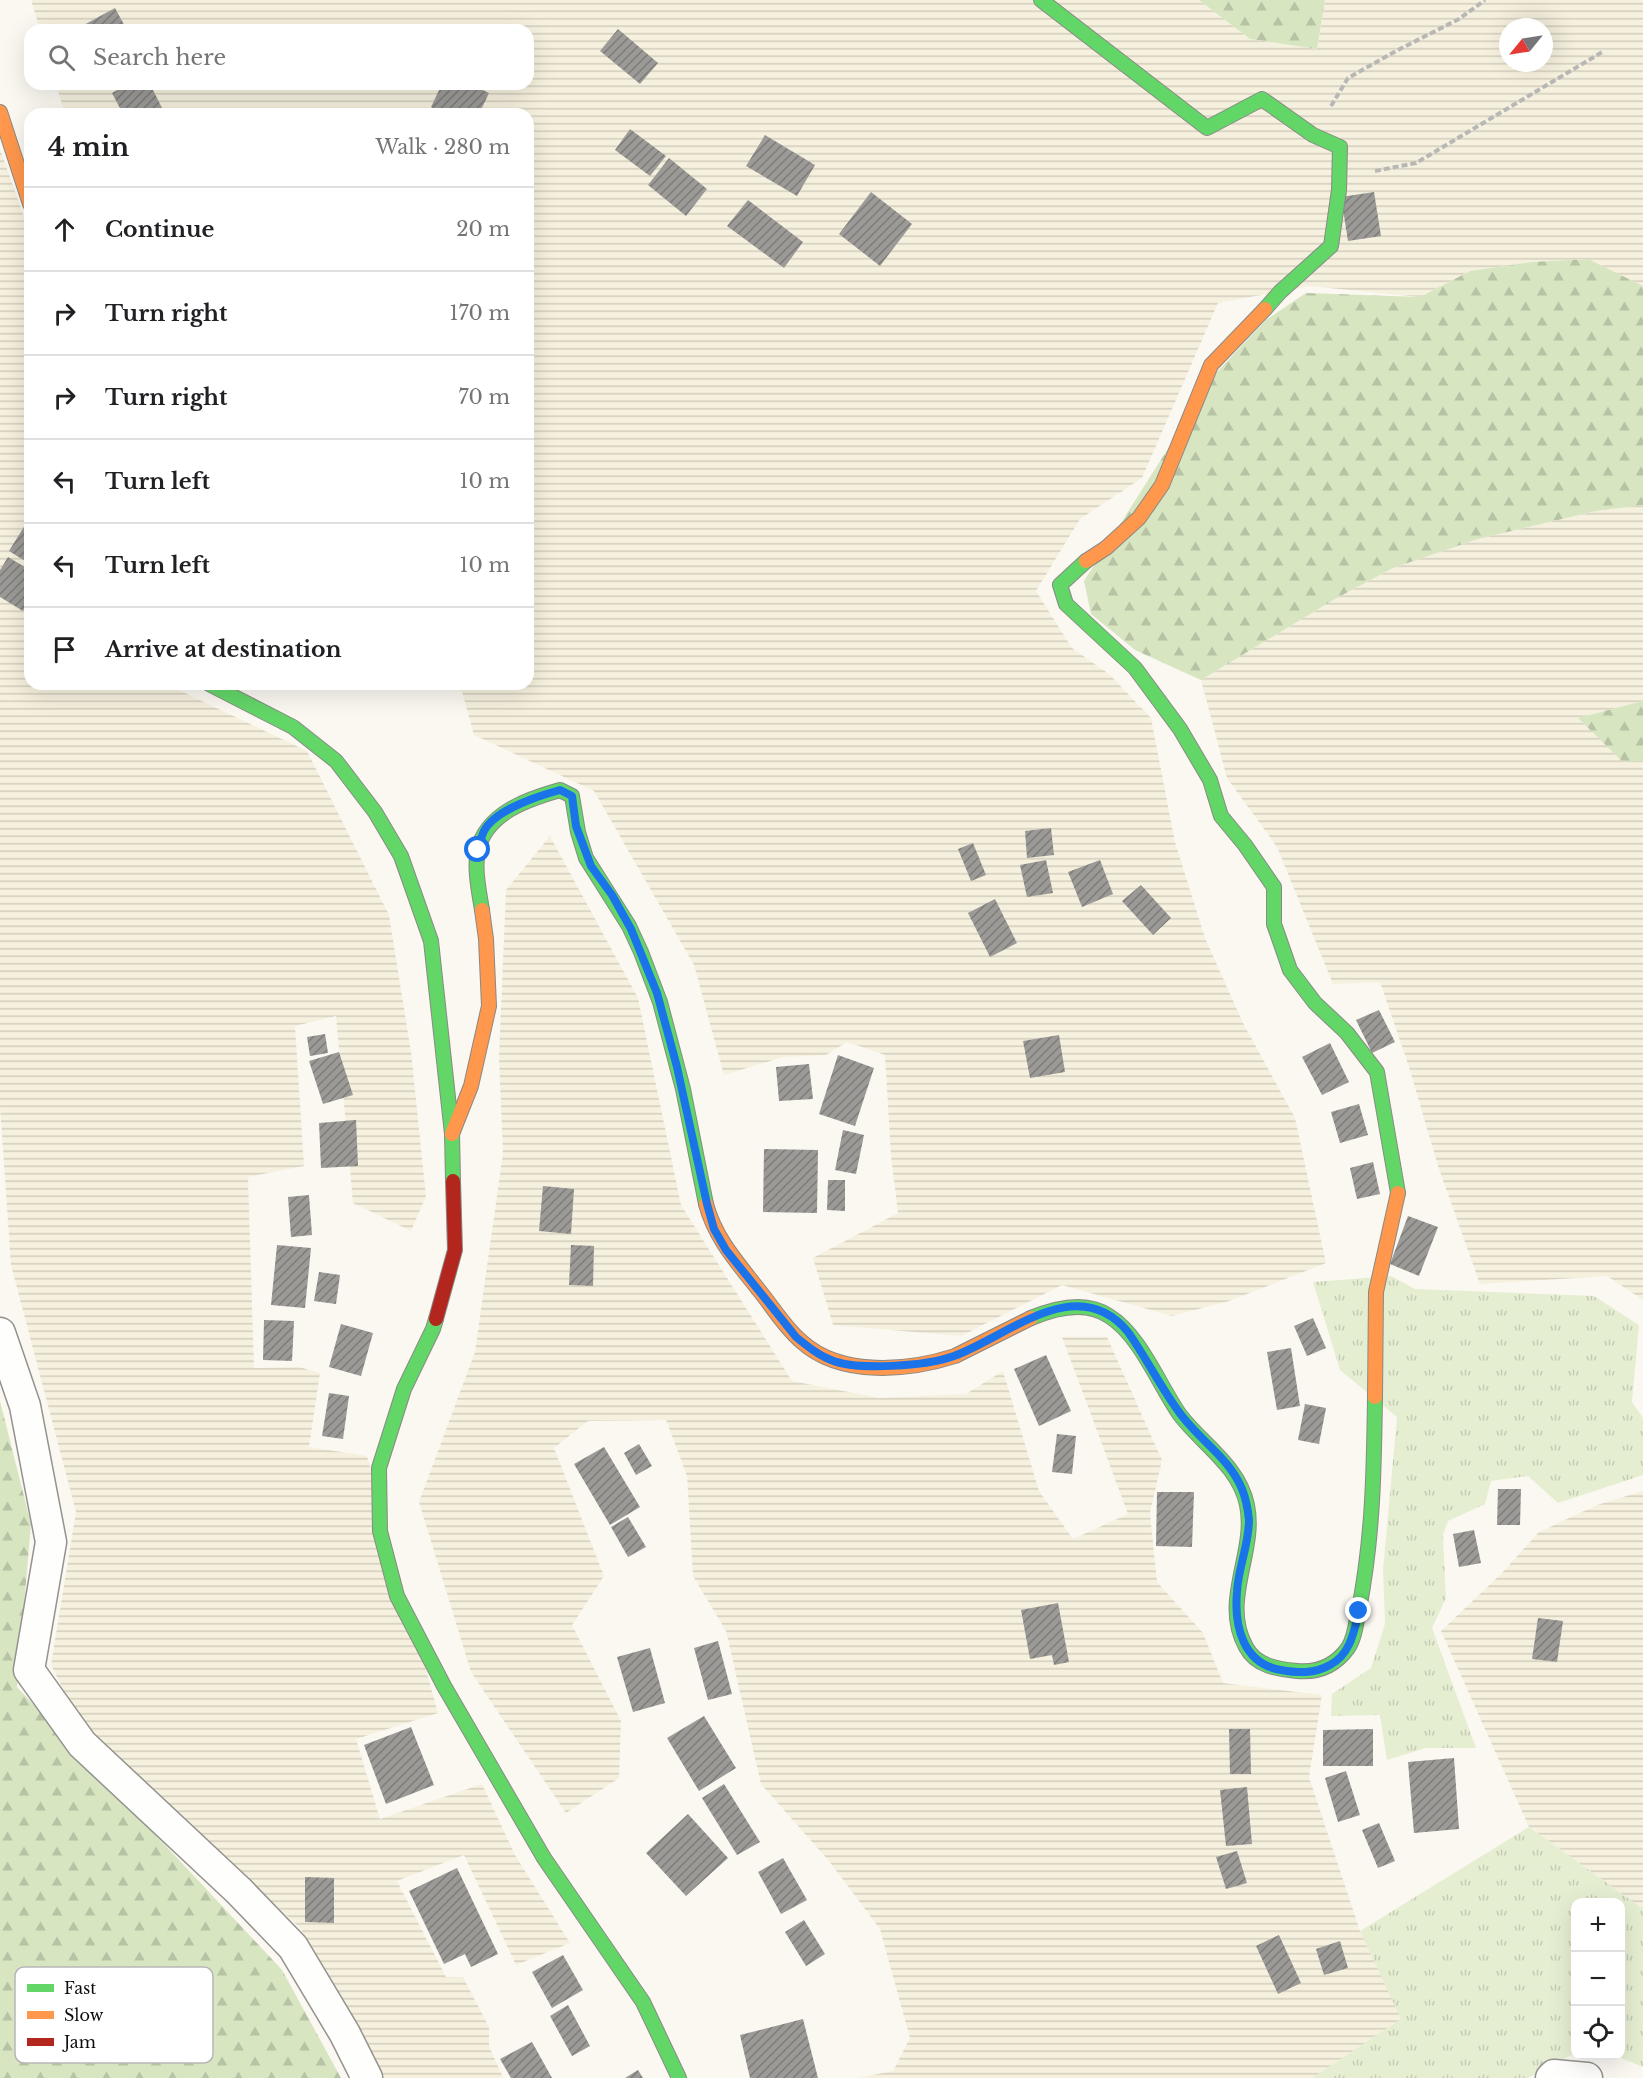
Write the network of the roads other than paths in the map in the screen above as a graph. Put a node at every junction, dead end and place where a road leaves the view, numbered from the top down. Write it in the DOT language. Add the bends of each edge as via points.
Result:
graph roads {
  1 [pos="1041,0"];
  2 [pos="0,112"];
  3 [pos="24,186"];
  4 [pos="221,690"];
  5 [pos="452,1134"];
  6 [pos="0,1333"];
  7 [pos="367,2078"];
  8 [pos="679,2078"];
  9 [pos="1551,2078"];
  10 [pos="1587,2078"];
  1 -- 5 [label="street" via="1207,128 1262,99 1313,135 1340,147 1331,246 1280,292 1211,365 1162,485 1139,518 1060,585 1066,604 1135,668 1180,729 1210,780 1221,816 1274,887 1274,924 1290,970 1377,1072 1398,1196 1376,1292 1373,1509 1365,1578 1353,1636 1342,1657 1321,1670 1292,1672 1265,1665 1246,1648 1237,1622 1237,1592 1247,1539 1247,1503 1224,1460 1180,1414 1119,1320 1083,1306 1055,1310 1013,1325 953,1357 894,1366 832,1361 810,1349 786,1326 714,1229 657,993 631,929 591,866 576,826 572,796 560,790 532,798 498,817 484,830 477,874 486,939 489,1006 471,1086"];
  2 -- 3 [label="street"];
  4 -- 5 [label="street" via="293,727 336,761 375,812 401,856 431,941"];
  5 -- 8 [label="street" via="455,1250 433,1329 404,1389 379,1468 380,1532 398,1596 444,1686 544,1858 643,2002"];
  6 -- 7 [label="street" via="25,1406 51,1542 29,1670 82,1744 293,1947"];
  9 -- 10 [label="street"];
}
